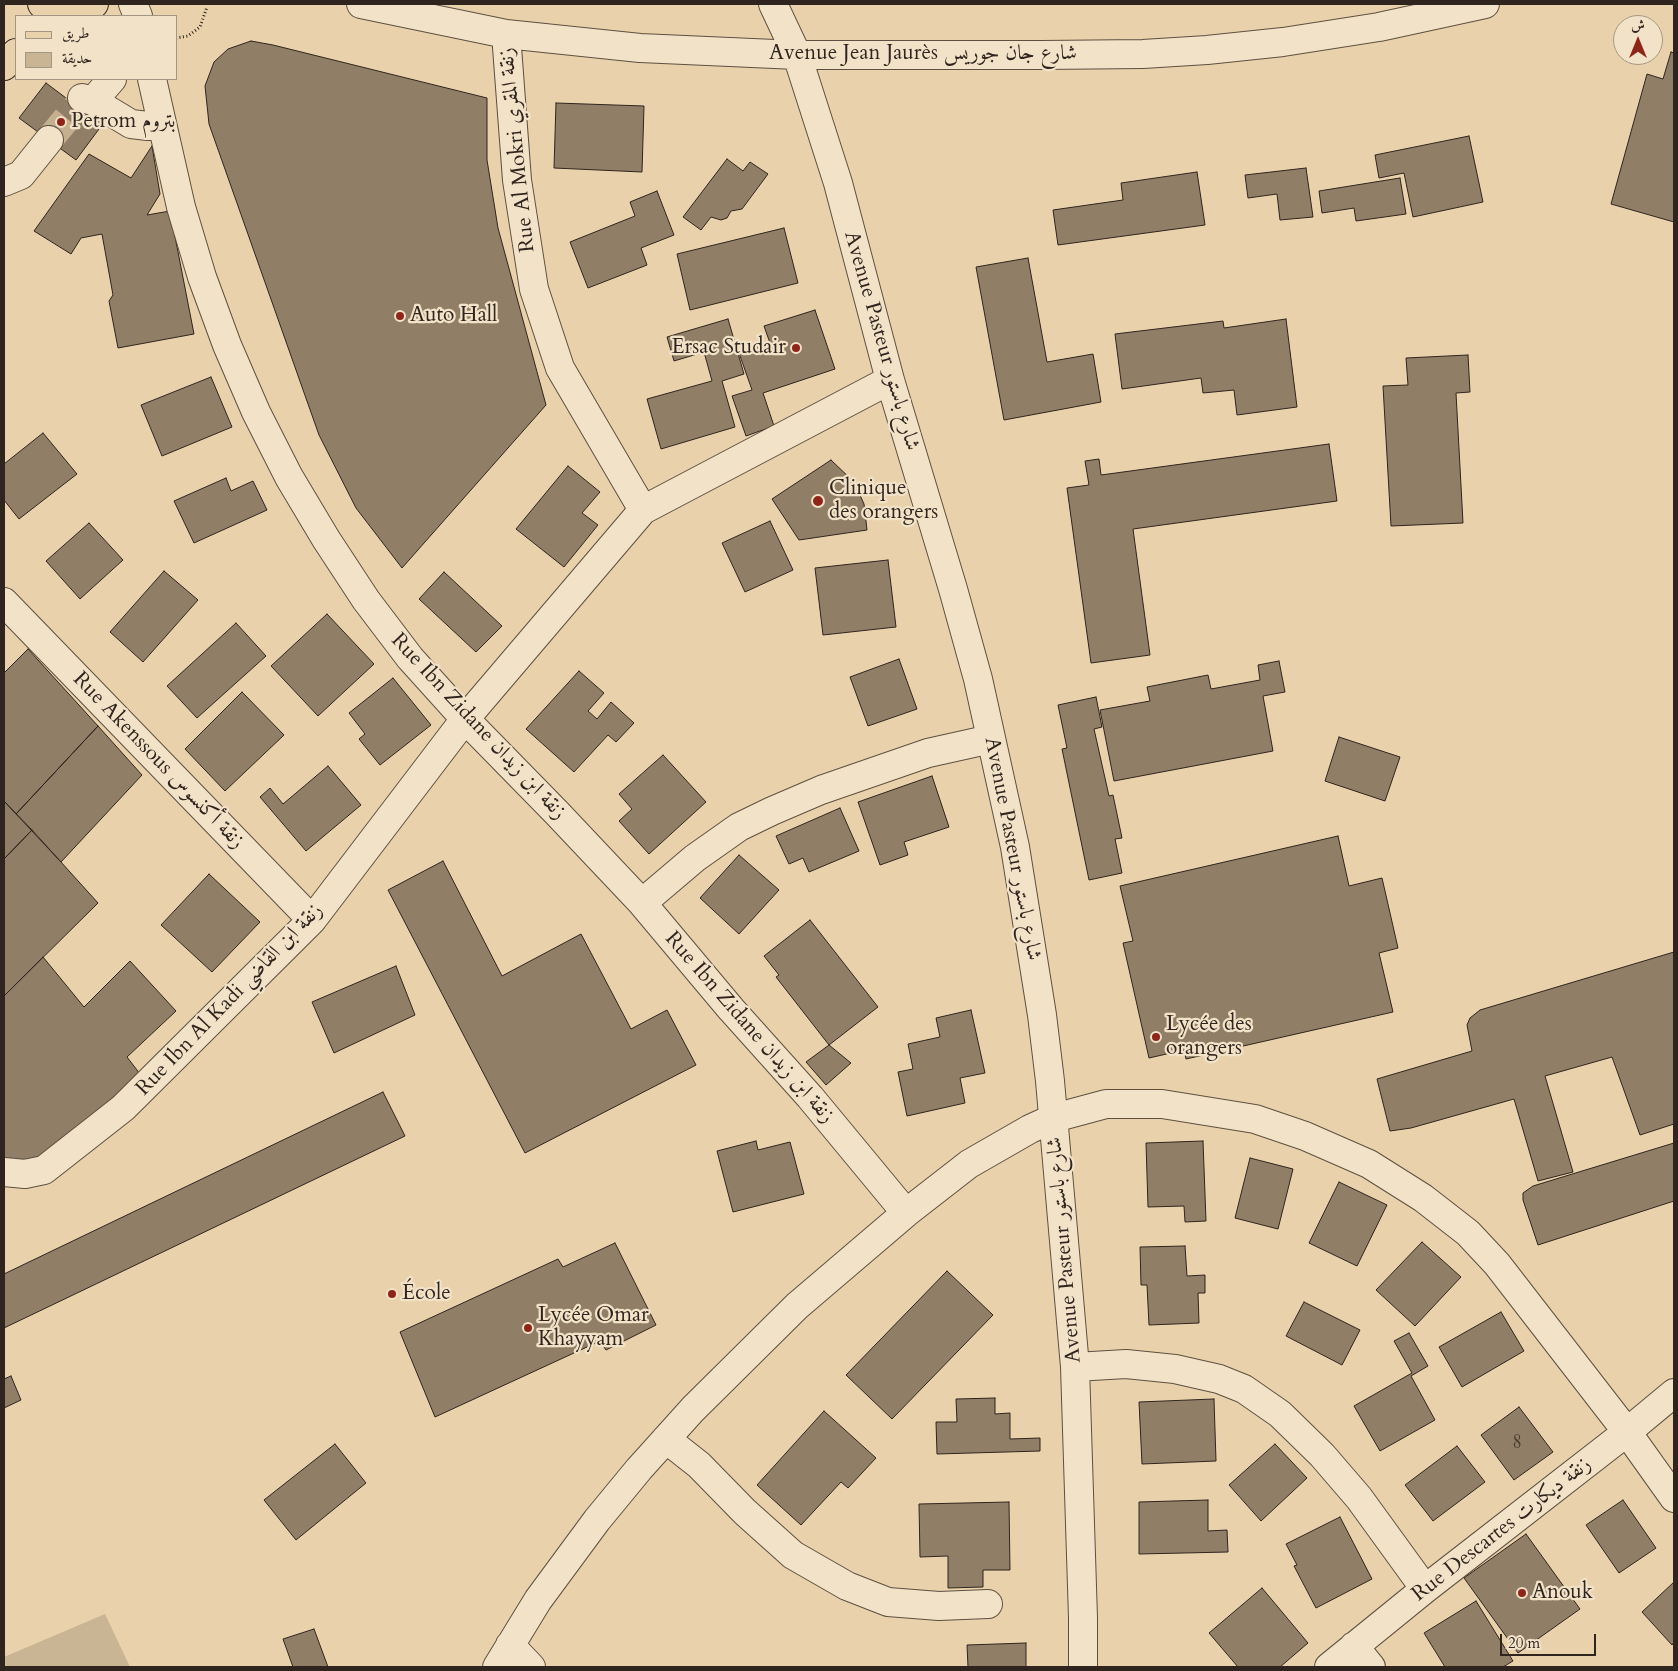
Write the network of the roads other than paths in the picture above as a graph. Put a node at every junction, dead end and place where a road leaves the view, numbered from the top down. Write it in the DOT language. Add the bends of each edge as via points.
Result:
graph roads {
  1 [pos="42,4"];
  2 [pos="361,4"];
  3 [pos="773,4"];
  4 [pos="1485,4"];
  5 [pos="75,10"];
  6 [pos="506,34"];
  7 [pos="15,54"];
  8 [pos="798,55"];
  9 [pos="4,66"];
  10 [pos="110,80"];
  11 [pos="152,80"];
  12 [pos="82,96"];
  13 [pos="162,125"];
  14 [pos="49,140"];
  15 [pos="4,182"];
  16 [pos="890,380"];
  17 [pos="643,510"];
  18 [pos="4,602"];
  19 [pos="465,719"];
  20 [pos="991,739"];
  21 [pos="642,903"];
  22 [pos="312,920"];
  23 [pos="1054,1118"];
  24 [pos="5,1173"];
  25 [pos="906,1213"];
  26 [pos="1075,1367"];
  27 [pos="1674,1393"];
  28 [pos="1627,1432"];
  29 [pos="666,1439"];
  30 [pos="1674,1498"];
  31 [pos="1425,1589"];
  32 [pos="988,1604"];
  33 [pos="1354,1646"];
  34 [pos="503,1656"];
  35 [pos="531,1667"];
  36 [pos="1083,1667"];
  37 [pos="1329,1667"];
  38 [pos="1371,1667"];
  1 -- 5 [label="main road"];
  2 -- 6 [label="street, Avenue Jean Jaurès شارع جان جوريس"];
  3 -- 8 [label="street, Avenue Pasteur شارع باستور"];
  4 -- 8 [label="street, Avenue Jean Jaurès شارع جان جوريس" via="1379,27 1207,50 1124,54"];
  6 -- 8 [label="street, Avenue Jean Jaurès شارع جان جوريس" via="640,48"];
  6 -- 17 [label="street, Rue Al Mokri زنقة المقري" via="517,180 534,290 560,368"];
  7 -- 9 [label="main road"];
  8 -- 16 [label="street, Avenue Pasteur شارع باستور" via="838,183"];
  10 -- 12 [label="street"];
  11 -- 13 [label="street, Rue Ibn Zidane زنقة ابن زيدان"];
  12 -- 13 [label="street" via="131,124"];
  13 -- 19 [label="street, Rue Ibn Zidane زنقة ابن زيدان" via="181,208 202,277 256,412 326,539 366,600 410,658"];
  14 -- 15 [label="street" via="21,175"];
  16 -- 17 [label="street, Rue Ibn Al Kadi زنقة ابن القاضي"];
  16 -- 20 [label="street, Avenue Pasteur شارع باستور" via="953,589"];
  17 -- 19 [label="street, Rue Ibn Al Kadi زنقة ابن القاضي"];
  18 -- 22 [label="street, Rue Akenssous زنقة أكنسوس"];
  19 -- 21 [label="street, Rue Ibn Zidane زنقة ابن زيدان"];
  19 -- 22 [label="street, Rue Ibn Al Kadi زنقة ابن القاضي"];
  20 -- 21 [label="street" via="928,753 821,790 772,811 739,827 702,853"];
  20 -- 23 [label="street, Avenue Pasteur شارع باستور" via="1027,914"];
  21 -- 25 [label="street, Rue Ibn Zidane زنقة ابن زيدان"];
  22 -- 24 [label="street, Rue Ibn Al Kadi زنقة ابن القاضي" via="123,1108 44,1170 25,1174"];
  23 -- 25 [label="street" via="969,1164"];
  23 -- 26 [label="street, Avenue Pasteur شارع باستور"];
  23 -- 28 [label="street" via="1106,1104 1162,1104 1198,1109 1255,1119 1306,1136 1369,1164 1423,1198 1468,1233 1492,1257"];
  25 -- 29 [label="street" via="797,1306"];
  26 -- 31 [label="street" via="1126,1364 1175,1369 1219,1379 1244,1390 1280,1414 1322,1455 1360,1498"];
  26 -- 36 [label="street, Avenue Pasteur شارع باستور"];
  27 -- 28 [label="street, Rue Descartes زنقة ديكارت"];
  28 -- 30 [label="street"];
  28 -- 31 [label="street, Rue Descartes زنقة ديكارت"];
  29 -- 32 [label="street" via="699,1464 745,1512 794,1555 847,1586 888,1602 939,1606"];
  29 -- 34 [label="street" via="597,1520 538,1600"];
  31 -- 33 [label="street, Rue Descartes زنقة ديكارت"];
  33 -- 37 [label="street, Rue Descartes زنقة ديكارت"];
  33 -- 38 [label="street"];
  34 -- 35 [label="street"];
}
